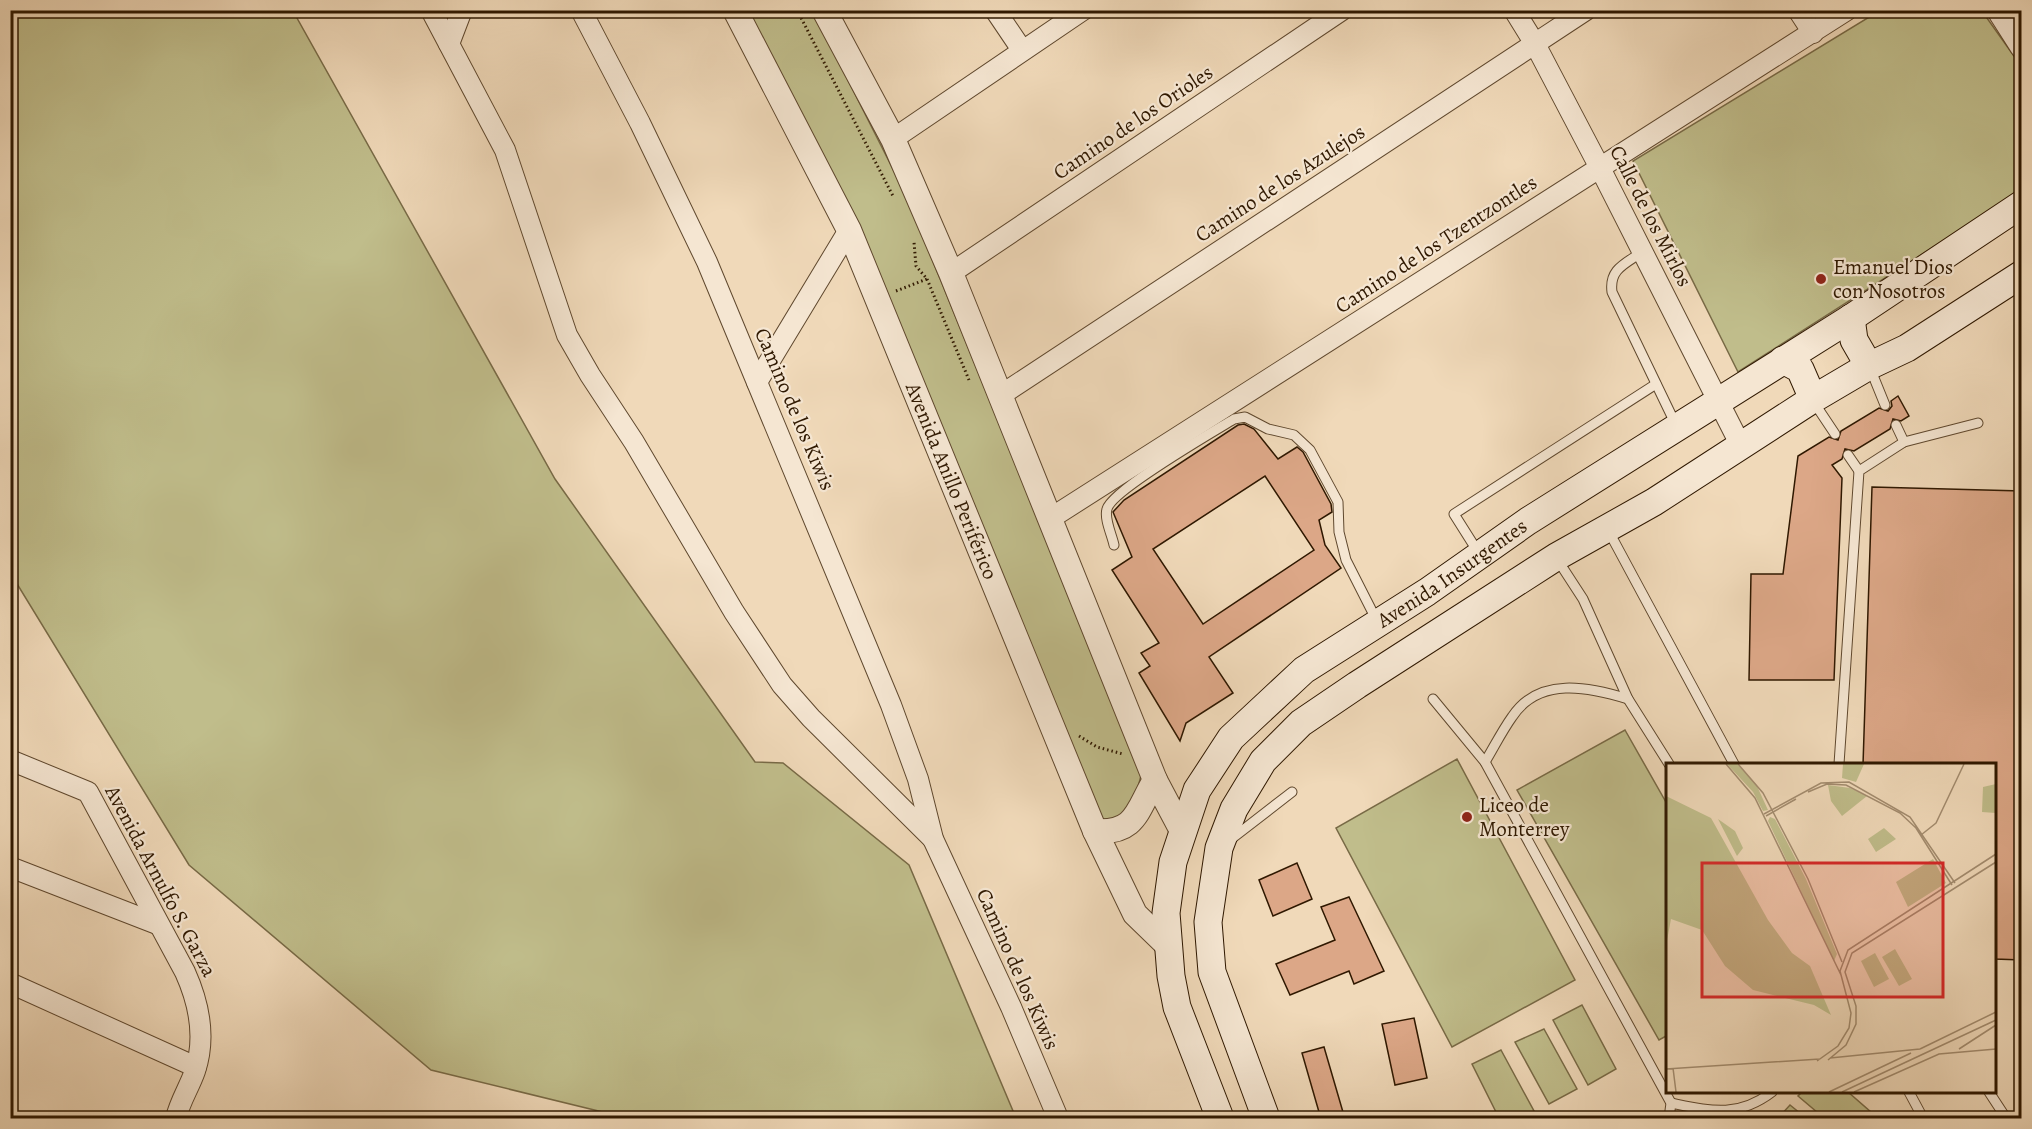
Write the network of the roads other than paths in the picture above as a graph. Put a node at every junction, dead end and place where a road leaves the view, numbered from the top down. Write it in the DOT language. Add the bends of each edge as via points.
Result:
graph roads {
  1 [pos="430,10"];
  2 [pos="462,10"];
  3 [pos="581,10"];
  4 [pos="735,10"];
  5 [pos="824,10"];
  6 [pos="995,10"];
  7 [pos="1083,10"];
  8 [pos="1342,10"];
  9 [pos="1514,10"];
  10 [pos="1586,10"];
  11 [pos="1798,10"];
  12 [pos="1847,10"];
  13 [pos="1999,10"];
  14 [pos="1813,33"];
  15 [pos="449,44"];
  16 [pos="1535,44"];
  17 [pos="2022,46"];
  18 [pos="1022,50"];
  19 [pos="893,139"];
  20 [pos="1600,168"];
  21 [pos="2022,204"];
  22 [pos="849,230"];
  23 [pos="1642,252"];
  24 [pos="951,273"];
  25 [pos="2022,274"];
  26 [pos="1851,318"];
  27 [pos="1783,360"];
  28 [pos="1869,366"];
  29 [pos="757,382"];
  30 [pos="1656,384"];
  31 [pos="1001,395"];
  32 [pos="1813,399"];
  33 [pos="1719,402"];
  34 [pos="1886,405"];
  35 [pos="1978,423"];
  36 [pos="1896,425"];
  37 [pos="1678,427"];
  38 [pos="1835,434"];
  39 [pos="1904,442"];
  40 [pos="1741,446"];
  41 [pos="1848,455"];
  42 [pos="1859,471"];
  43 [pos="1051,518"];
  44 [pos="1608,530"];
  45 [pos="1114,545"];
  46 [pos="1480,554"];
  47 [pos="1556,557"];
  48 [pos="1378,623"];
  49 [pos="1433,699"];
  50 [pos="1628,699"];
  51 [pos="10,760"];
  52 [pos="1485,762"];
  53 [pos="1668,763"];
  54 [pos="1733,763"];
  55 [pos="1839,763"];
  56 [pos="1155,780"];
  57 [pos="1292,792"];
  58 [pos="1095,831"];
  59 [pos="1183,833"];
  60 [pos="933,839"];
  61 [pos="1219,848"];
  62 [pos="10,867"];
  63 [pos="157,924"];
  64 [pos="1169,947"];
  65 [pos="10,982"];
  66 [pos="196,1067"];
  67 [pos="1770,1093"];
  68 [pos="1910,1093"];
  69 [pos="1990,1093"];
  70 [pos="1671,1103"];
  71 [pos="176,1119"];
  72 [pos="1058,1119"];
  73 [pos="1220,1119"];
  74 [pos="1266,1119"];
  75 [pos="1669,1119"];
  76 [pos="1923,1119"];
  77 [pos="2006,1119"];
  1 -- 15 [label="street, Camino de los Kiwis"];
  2 -- 15 [label="street"];
  3 -- 29 [label="street, Camino de los Kiwis" via="702,252"];
  4 -- 22 [label="street, Avenida Anillo Periférico"];
  5 -- 19 [label="street"];
  6 -- 18 [label="street"];
  7 -- 18 [label="street"];
  8 -- 24 [label="street, Camino de los Orioles"];
  9 -- 16 [label="street, Calle de los Mirlos"];
  10 -- 16 [label="street, Camino de los Azulejos"];
  11 -- 14 [label="street"];
  12 -- 14 [label="street, Camino de los Tzentzontles"];
  13 -- 17 [label="street"];
  14 -- 20 [label="street, Camino de los Tzentzontles"];
  15 -- 60 [label="street, Camino de los Kiwis" via="505,150 567,335 734,612 789,693"];
  16 -- 20 [label="street, Calle de los Mirlos"];
  16 -- 31 [label="street, Camino de los Azulejos"];
  18 -- 19 [label="street"];
  19 -- 24 [label="street"];
  20 -- 23 [label="street, Calle de los Mirlos"];
  20 -- 43 [label="street, Camino de los Tzentzontles"];
  21 -- 26 [label="main road, Avenida Insurgentes"];
  22 -- 29 [label="street"];
  22 -- 58 [label="street, Avenida Anillo Periférico"];
  23 -- 30 [label="lane" via="1615,269 1612,292"];
  23 -- 33 [label="street, Calle de los Mirlos"];
  24 -- 31 [label="street"];
  25 -- 28 [label="main road, Avenida Insurgentes" via="1907,348"];
  26 -- 27 [label="main road, Avenida Insurgentes"];
  26 -- 28 [label="main road" via="1854,340"];
  27 -- 32 [label="main road" via="1800,369"];
  27 -- 33 [label="main road, Avenida Insurgentes"];
  28 -- 32 [label="main road, Avenida Insurgentes"];
  28 -- 34 [label="lane"];
  29 -- 60 [label="street, Camino de los Kiwis" via="891,705 918,779"];
  30 -- 37 [label="lane"];
  30 -- 46 [label="lane" via="1454,514"];
  31 -- 43 [label="street"];
  32 -- 38 [label="lane"];
  32 -- 40 [label="main road, Avenida Insurgentes"];
  33 -- 37 [label="main road, Avenida Insurgentes"];
  33 -- 40 [label="street, Calle de los Mirlos"];
  35 -- 39 [label="lane"];
  36 -- 39 [label="lane"];
  37 -- 46 [label="main road, Avenida Insurgentes"];
  39 -- 42 [label="lane"];
  40 -- 44 [label="main road, Avenida Insurgentes"];
  41 -- 42 [label="lane"];
  42 -- 55 [label="lane"];
  43 -- 56 [label="street"];
  44 -- 47 [label="main road, Avenida Insurgentes"];
  44 -- 54 [label="lane"];
  45 -- 48 [label="lane" via="1107,508 1115,497 1234,419 1245,417 1268,429 1294,435 1310,450 1338,502 1339,532 1346,560"];
  46 -- 48 [label="main road, Avenida Insurgentes"];
  47 -- 50 [label="lane" via="1583,600"];
  47 -- 61 [label="main road, Avenida Insurgentes" via="1301,723 1263,761 1234,809"];
  48 -- 59 [label="main road, Avenida Insurgentes" via="1304,669 1231,738 1197,790"];
  49 -- 52 [label="lane"];
  50 -- 52 [label="lane" via="1584,687 1546,691 1527,701 1512,716"];
  50 -- 53 [label="lane"];
  51 -- 63 [label="street, Avenida Arnulfo S. Garza" via="88,792"];
  52 -- 70 [label="lane"];
  56 -- 58 [label="street" via="1132,822 1117,831"];
  56 -- 59 [label="street"];
  57 -- 61 [label="lane"];
  58 -- 64 [label="street, Avenida Anillo Periférico" via="1135,914"];
  59 -- 64 [label="main road, Avenida Insurgentes" via="1168,887"];
  60 -- 72 [label="street, Camino de los Kiwis"];
  61 -- 74 [label="main road, Avenida Insurgentes" via="1208,922 1212,972"];
  62 -- 63 [label="street"];
  63 -- 66 [label="street, Avenida Arnulfo S. Garza" via="198,1000 200,1038"];
  64 -- 73 [label="main road, Avenida Insurgentes" via="1177,1007"];
  65 -- 66 [label="street"];
  66 -- 71 [label="street, Avenida Arnulfo S. Garza"];
  67 -- 70 [label="lane" via="1747,1107 1725,1112"];
  68 -- 76 [label="lane"];
  69 -- 77 [label="lane"];
  70 -- 75 [label="lane"];
}
